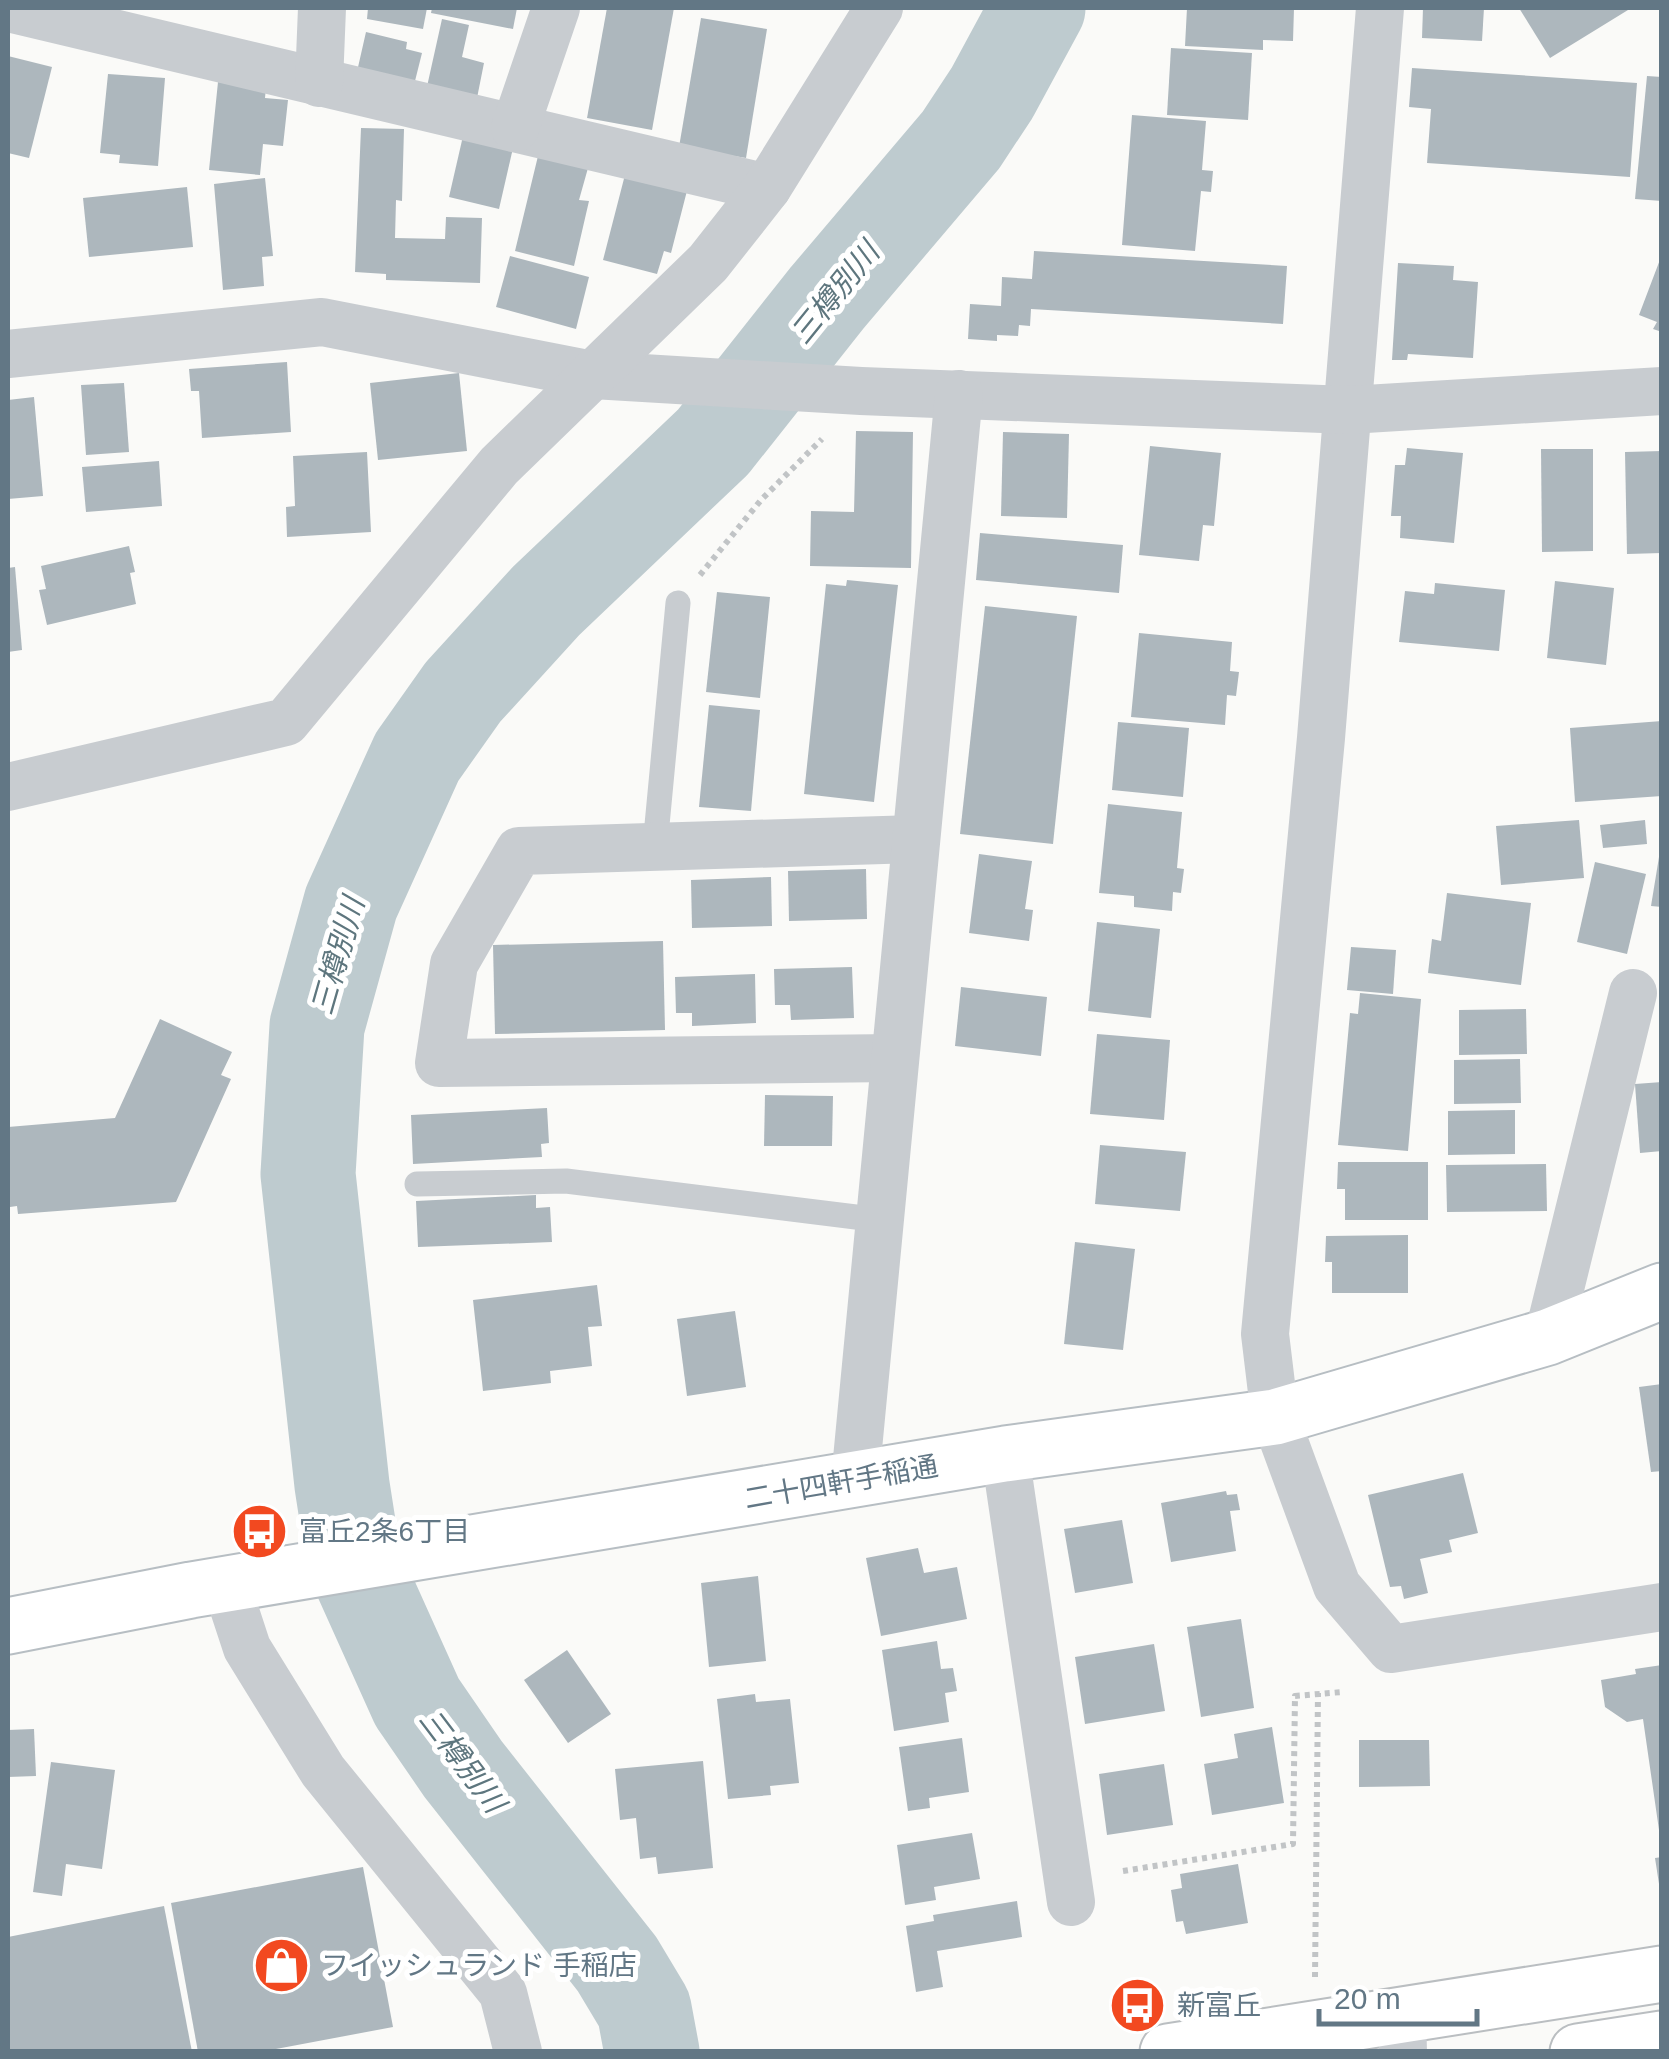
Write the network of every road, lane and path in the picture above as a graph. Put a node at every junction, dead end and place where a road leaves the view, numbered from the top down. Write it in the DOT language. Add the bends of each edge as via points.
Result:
graph roads {
  1 [pos="8,8"];
  2 [pos="322,8"];
  3 [pos="556,8"];
  4 [pos="879,8"];
  5 [pos="1380,8"];
  6 [pos="319,83"];
  7 [pos="515,128"];
  8 [pos="767,188"];
  9 [pos="8,354"];
  10 [pos="594,375"];
  11 [pos="1662,390"];
  12 [pos="868,391"];
  13 [pos="959,394"];
  14 [pos="1348,410"];
  15 [pos="678,603"];
  16 [pos="8,786"];
  17 [pos="916,839"];
  18 [pos="656,846"];
  19 [pos="1633,994"];
  20 [pos="895,1058"];
  21 [pos="417,1184"];
  22 [pos="880,1220"];
  23 [pos="1662,1291"];
  24 [pos="1548,1337"];
  25 [pos="1275,1417"];
  26 [pos="1006,1454"];
  27 [pos="856,1480"];
  28 [pos="226,1584"];
  29 [pos="1662,1607"];
  30 [pos="8,1626"];
  31 [pos="1342,1692"];
  32 [pos="1318,1694"];
  33 [pos="1123,1872"];
  34 [pos="1070,1902"];
  35 [pos="1662,1974"];
  36 [pos="1315,1979"];
  37 [pos="1402,2033"];
  38 [pos="1662,2039"];
  39 [pos="518,2052"];
  40 [pos="1168,2052"];
  41 [pos="1578,2052"];
  1 -- 6 [label="street"];
  2 -- 6 [label="street"];
  3 -- 7 [label="street"];
  4 -- 8 [label="street"];
  5 -- 14 [label="street"];
  6 -- 7 [label="street"];
  7 -- 8 [label="street"];
  8 -- 10 [label="street" via="708,263"];
  9 -- 10 [label="street" via="322,322"];
  10 -- 12 [label="street"];
  10 -- 16 [label="street" via="499,466 286,722"];
  11 -- 14 [label="street"];
  12 -- 13 [label="street"];
  12 -- 15 [label="path" via="760,500"];
  13 -- 14 [label="street"];
  13 -- 17 [label="street"];
  14 -- 25 [label="street" via="1264,1334"];
  15 -- 18 [label="lane"];
  17 -- 18 [label="street"];
  17 -- 20 [label="street"];
  18 -- 20 [label="street" via="519,851 454,964 439,1063"];
  19 -- 24 [label="street"];
  20 -- 22 [label="street"];
  21 -- 22 [label="lane" via="566,1181"];
  22 -- 27 [label="street"];
  23 -- 24 [label="main road, 二十四軒手稲通"];
  24 -- 25 [label="main road, 二十四軒手稲通"];
  25 -- 26 [label="main road, 二十四軒手稲通"];
  25 -- 29 [label="street" via="1337,1586 1392,1648"];
  26 -- 27 [label="main road, 二十四軒手稲通"];
  26 -- 34 [label="street"];
  27 -- 28 [label="main road, 二十四軒手稲通"];
  28 -- 30 [label="main road, 二十四軒手稲通"];
  28 -- 39 [label="street" via="247,1648 323,1771 503,1993"];
  31 -- 32 [label="path"];
  32 -- 33 [label="path" via="1295,1696 1293,1844"];
  32 -- 36 [label="path"];
  35 -- 37 [label="main road"];
  37 -- 40 [label="main road"];
  38 -- 41 [label="main road"];
}
